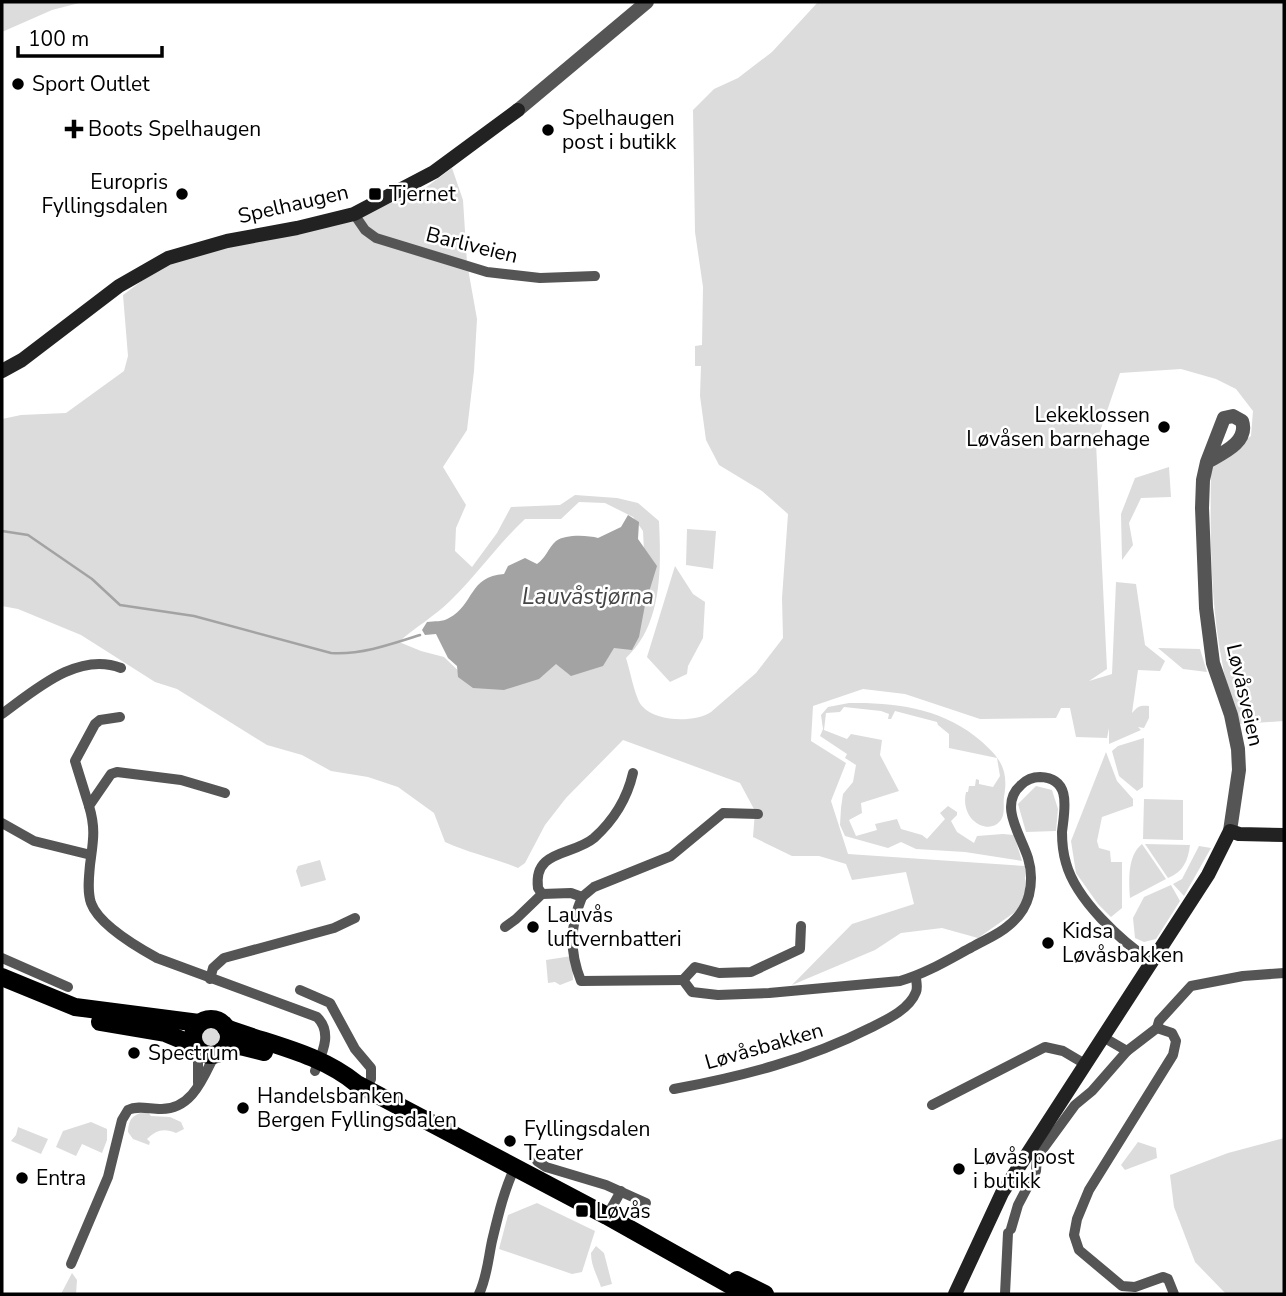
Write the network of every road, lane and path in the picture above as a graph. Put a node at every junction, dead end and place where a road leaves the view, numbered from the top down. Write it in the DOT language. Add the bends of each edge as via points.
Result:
graph roads {
  1 [pos="647,2"];
  2 [pos="518,110"];
  3 [pos="354,214"];
  4 [pos="595,276"];
  5 [pos="2,372"];
  6 [pos="1207,462"];
  7 [pos="121,668"];
  8 [pos="2,714"];
  9 [pos="120,717"];
  10 [pos="633,773"];
  11 [pos="225,793"];
  12 [pos="89,806"];
  13 [pos="758,814"];
  14 [pos="2,823"];
  15 [pos="1230,831"];
  16 [pos="1284,835"];
  17 [pos="92,855"];
  18 [pos="542,894"];
  19 [pos="582,897"];
  20 [pos="355,918"];
  21 [pos="801,926"];
  22 [pos="505,927"];
  23 [pos="2,958"];
  24 [pos="1152,962"];
  25 [pos="1284,973"];
  26 [pos="2,977"];
  27 [pos="916,977"];
  28 [pos="210,979"];
  29 [pos="683,980"];
  30 [pos="2,986"];
  31 [pos="68,987"];
  32 [pos="300,990"];
  33 [pos="199,1023"];
  34 [pos="226,1028"];
  35 [pos="1157,1028"];
  36 [pos="1104,1037"];
  37 [pos="208,1050"];
  38 [pos="1126,1051"];
  39 [pos="1085,1064"];
  40 [pos="317,1066"];
  41 [pos="198,1086"];
  42 [pos="361,1087"];
  43 [pos="674,1089"];
  44 [pos="932,1105"];
  45 [pos="537,1161"];
  46 [pos="515,1167"];
  47 [pos="621,1191"];
  48 [pos="646,1203"];
  49 [pos="607,1216"];
  50 [pos="688,1261"];
  51 [pos="71,1264"];
  52 [pos="479,1294"];
  53 [pos="746,1294"];
  54 [pos="765,1294"];
  55 [pos="955,1294"];
  56 [pos="1005,1294"];
  57 [pos="1174,1294"];
  1 -- 2 [label="street, Spelhaugen"];
  2 -- 3 [label="main road, Spelhaugen" via="434,172"];
  3 -- 4 [label="street, Barliveien" via="376,238 487,272 540,278"];
  3 -- 5 [label="main road, Spelhaugen" via="168,258 119,286"];
  6 -- 15 [label="street, Løvåsveien" via="1202,508 1206,608 1213,663 1231,715 1240,770"];
  7 -- 8 [label="street" via="107,663 85,665 41,686"];
  9 -- 12 [label="street" via="95,724 75,761"];
  10 -- 18 [label="street" via="621,807 593,839 547,859 537,882"];
  11 -- 12 [label="street" via="181,780 117,772"];
  12 -- 17 [label="street" via="95,834"];
  13 -- 19 [label="street" via="723,813 671,856 594,887"];
  14 -- 17 [label="street" via="34,841"];
  15 -- 16 [label="main road"];
  15 -- 24 [label="main road, Løvåsveien" via="1208,875"];
  17 -- 28 [label="street" via="89,891 100,916 157,958"];
  18 -- 19 [label="street"];
  18 -- 22 [label="street"];
  19 -- 29 [label="street, Løvåsbakken" via="572,931 581,981"];
  20 -- 28 [label="street" via="224,958 213,968"];
  21 -- 29 [label="street, Løvåsbakken" via="800,949 759,970 719,973 695,967"];
  23 -- 31 [label="street"];
  24 -- 27 [label="street, Løvåsbakken" via="1078,891 1064,857 1064,794 1056,783 1040,777 1025,782 1010,802 1031,876 1025,905 1001,931"];
  24 -- 36 [label="main road, Løvåsveien"];
  25 -- 35 [label="street" via="1191,986 1158,1021"];
  26 -- 33 [label="main road" via="75,1007"];
  27 -- 29 [label="street, Løvåsbakken" via="729,995 692,992"];
  27 -- 43 [label="street, Løvåsbakken" via="918,990 895,1015 833,1047 772,1068"];
  28 -- 40 [label="street" via="317,1017 326,1036"];
  30 -- 37 [label="main road" via="79,1017 165,1033"];
  32 -- 42 [label="street" via="334,1009 371,1068 371,1079"];
  33 -- 34 [label="main road" via="216,1020"];
  33 -- 37 [label="main road" via="193,1033"];
  34 -- 37 [label="main road" via="228,1041"];
  34 -- 40 [label="main road"];
  35 -- 38 [label="street"];
  35 -- 57 [label="street" via="1172,1033 1176,1041 1173,1055 1089,1191 1074,1235 1079,1250 1122,1286 1135,1287 1163,1277"];
  36 -- 38 [label="street"];
  36 -- 39 [label="main road, Løvåsveien"];
  37 -- 40 [label="main road" via="250,1048"];
  37 -- 41 [label="street"];
  37 -- 41 [label="street"];
  38 -- 56 [label="street" via="1075,1105 1037,1157 1036,1171 1010,1231"];
  39 -- 44 [label="street" via="1045,1047"];
  39 -- 55 [label="main road, Løvåsveien" via="1002,1193"];
  40 -- 42 [label="main road" via="339,1071"];
  41 -- 51 [label="street" via="190,1099 173,1109 128,1110 108,1177"];
  42 -- 46 [label="main road"];
  45 -- 47 [label="street"];
  46 -- 49 [label="main road"];
  46 -- 52 [label="street"];
  47 -- 48 [label="street"];
  47 -- 49 [label="street"];
  49 -- 50 [label="main road"];
  50 -- 53 [label="main road"];
  50 -- 54 [label="main road"];
}
